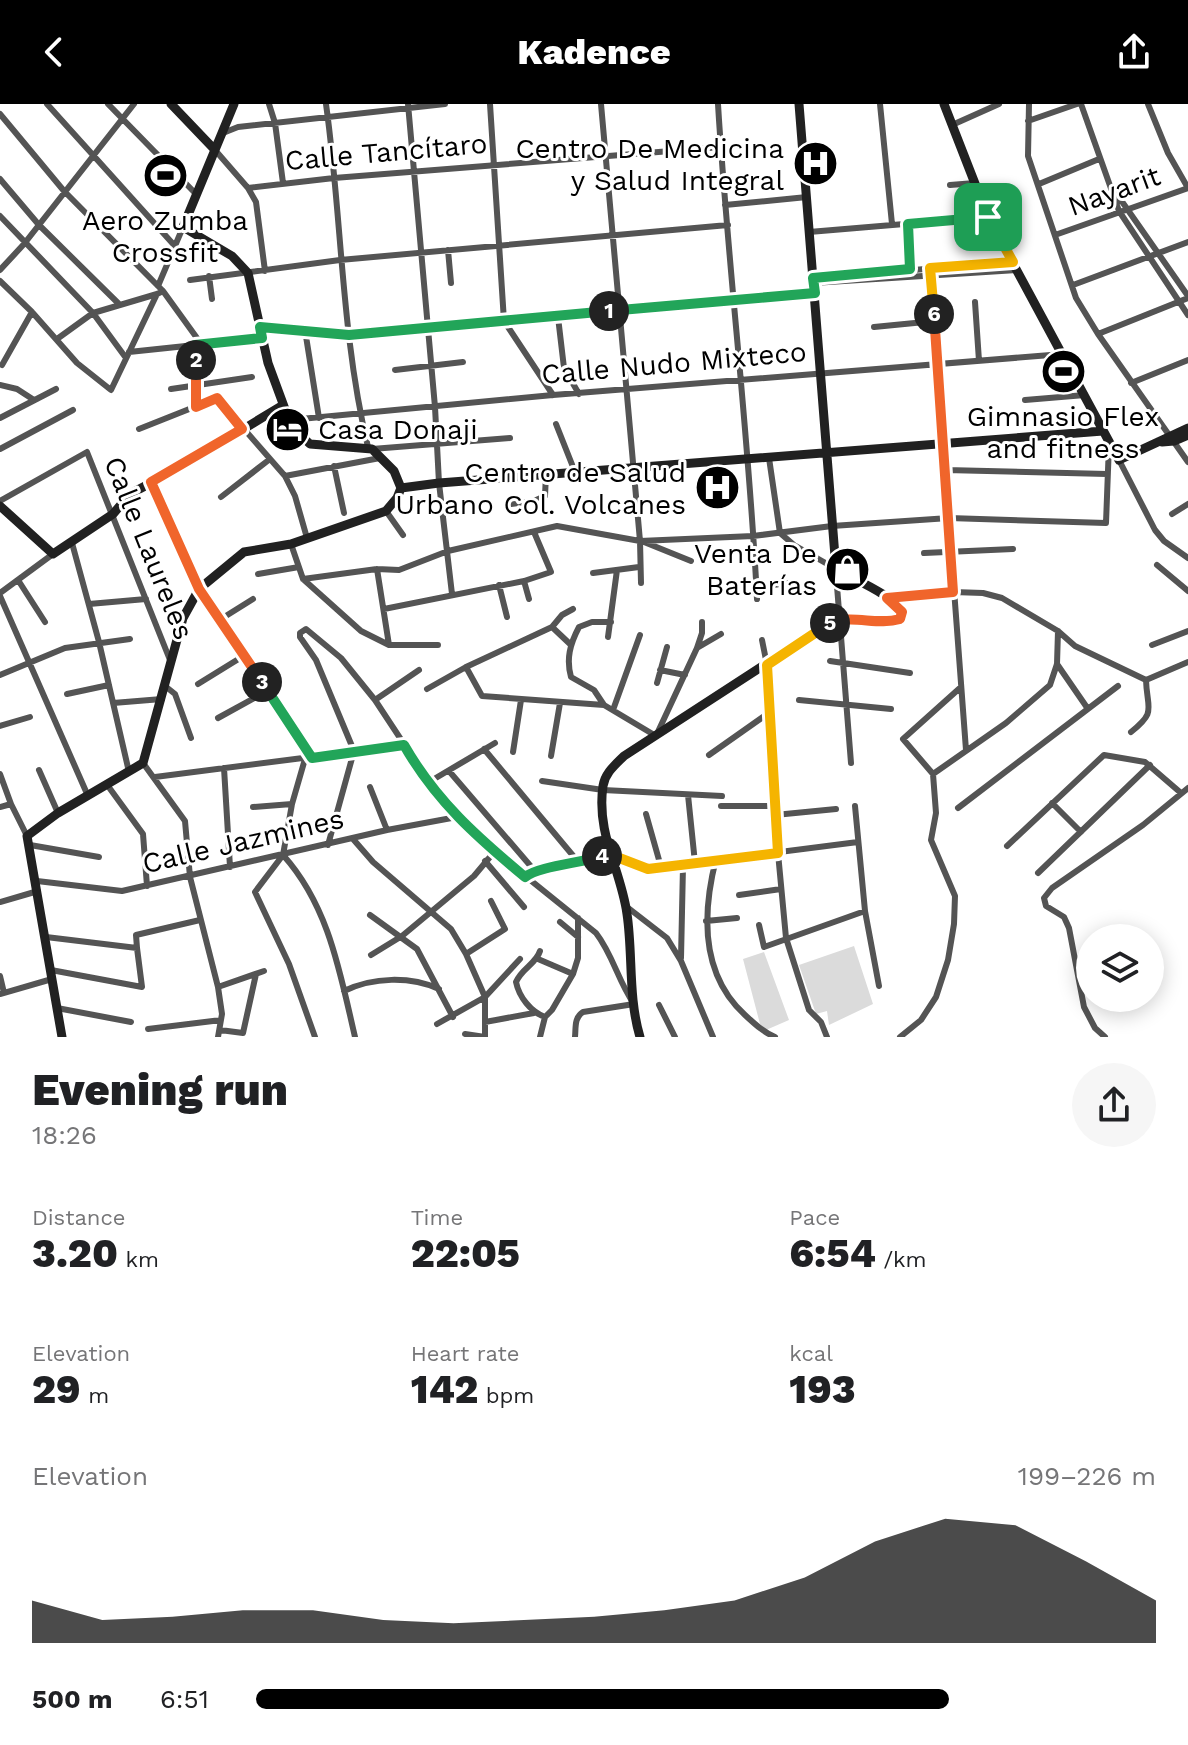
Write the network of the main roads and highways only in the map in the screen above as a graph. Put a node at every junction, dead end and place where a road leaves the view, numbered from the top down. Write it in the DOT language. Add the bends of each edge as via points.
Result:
graph roads {
  1 [pos="171,104"];
  2 [pos="799,104"];
  3 [pos="944,104"];
  4 [pos="231,106"];
  5 [pos="215,150"];
  6 [pos="283,405"];
  7 [pos="1188,428"];
  8 [pos="1103,431"];
  9 [pos="1188,435"];
  10 [pos="1169,439"];
  11 [pos="827,452"];
  12 [pos="401,488"];
  13 [pos="0,504"];
  14 [pos="62,1037"];
  15 [pos="640,1037"];
  1 -- 5 [label="main road"];
  2 -- 11 [label="main road"];
  3 -- 8 [label="main road" via="988,217"];
  4 -- 5 [label="main road"];
  5 -- 6 [label="main road" via="183,227 232,256 248,273"];
  6 -- 12 [label="main road" via="310,444 370,448 394,471"];
  6 -- 13 [label="main road" via="130,494 113,514 53,554"];
  7 -- 10 [label="main road"];
  8 -- 10 [label="main road" via="1119,460"];
  8 -- 11 [label="main road"];
  9 -- 10 [label="main road"];
  11 -- 12 [label="main road"];
  11 -- 15 [label="main road" via="834,573 887,598 903,615 890,622 840,619 820,628 624,756 609,771 603,790 605,831 625,905"];
  12 -- 14 [label="main road" via="386,511 291,544 244,552 199,589 183,618 143,763 58,813 28,841"];
}
